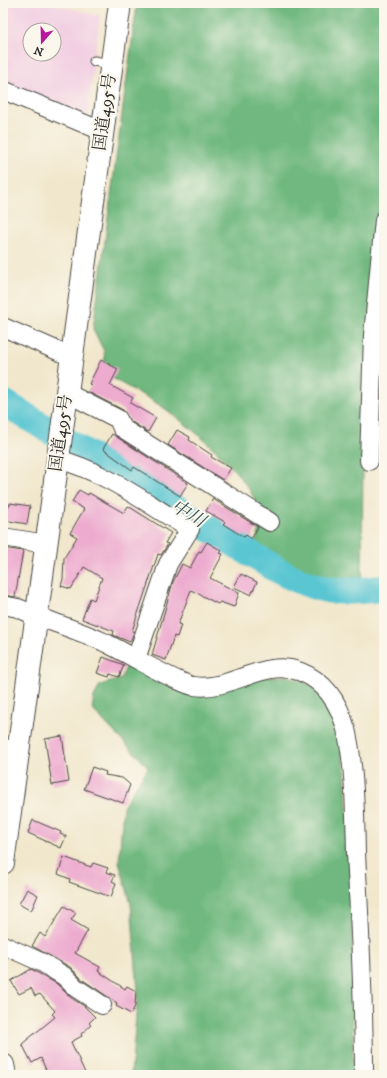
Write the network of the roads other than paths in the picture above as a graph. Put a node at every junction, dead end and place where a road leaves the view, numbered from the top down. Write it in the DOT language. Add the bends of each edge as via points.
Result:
graph roads {
  1 [pos="120,3"];
  2 [pos="3,90"];
  3 [pos="102,131"];
  4 [pos="384,220"];
  5 [pos="3,327"];
  6 [pos="72,356"];
  7 [pos="67,393"];
  8 [pos="58,451"];
  9 [pos="369,461"];
  10 [pos="270,522"];
  11 [pos="3,537"];
  12 [pos="46,544"];
  13 [pos="3,605"];
  14 [pos="36,616"];
  15 [pos="136,659"];
  16 [pos="11,750"];
  17 [pos="3,863"];
  18 [pos="3,945"];
  19 [pos="102,1005"];
  20 [pos="3,1065"];
  21 [pos="5,1075"];
  22 [pos="364,1075"];
  1 -- 3 [label="highway, 国道495号" via="103,63"];
  2 -- 3 [label="street"];
  3 -- 6 [label="highway, 国道495号"];
  4 -- 9 [label="street" via="373,335"];
  5 -- 6 [label="street"];
  6 -- 7 [label="highway, 国道495号"];
  7 -- 8 [label="highway, 国道495号"];
  7 -- 10 [label="street" via="118,419 122,428"];
  8 -- 12 [label="highway, 国道495号"];
  8 -- 15 [label="street" via="190,529 168,564"];
  11 -- 12 [label="street"];
  12 -- 14 [label="highway, 国道495号"];
  13 -- 14 [label="street"];
  14 -- 15 [label="street" via="105,643"];
  14 -- 16 [label="highway, 国道495号"];
  15 -- 22 [label="street" via="163,674 193,686 205,687 276,668 299,671 321,683 334,697 346,729 353,779 364,1006"];
  16 -- 17 [label="highway, 国道495号"];
  18 -- 19 [label="street" via="64,976 76,988"];
  20 -- 21 [label="highway"];
}
